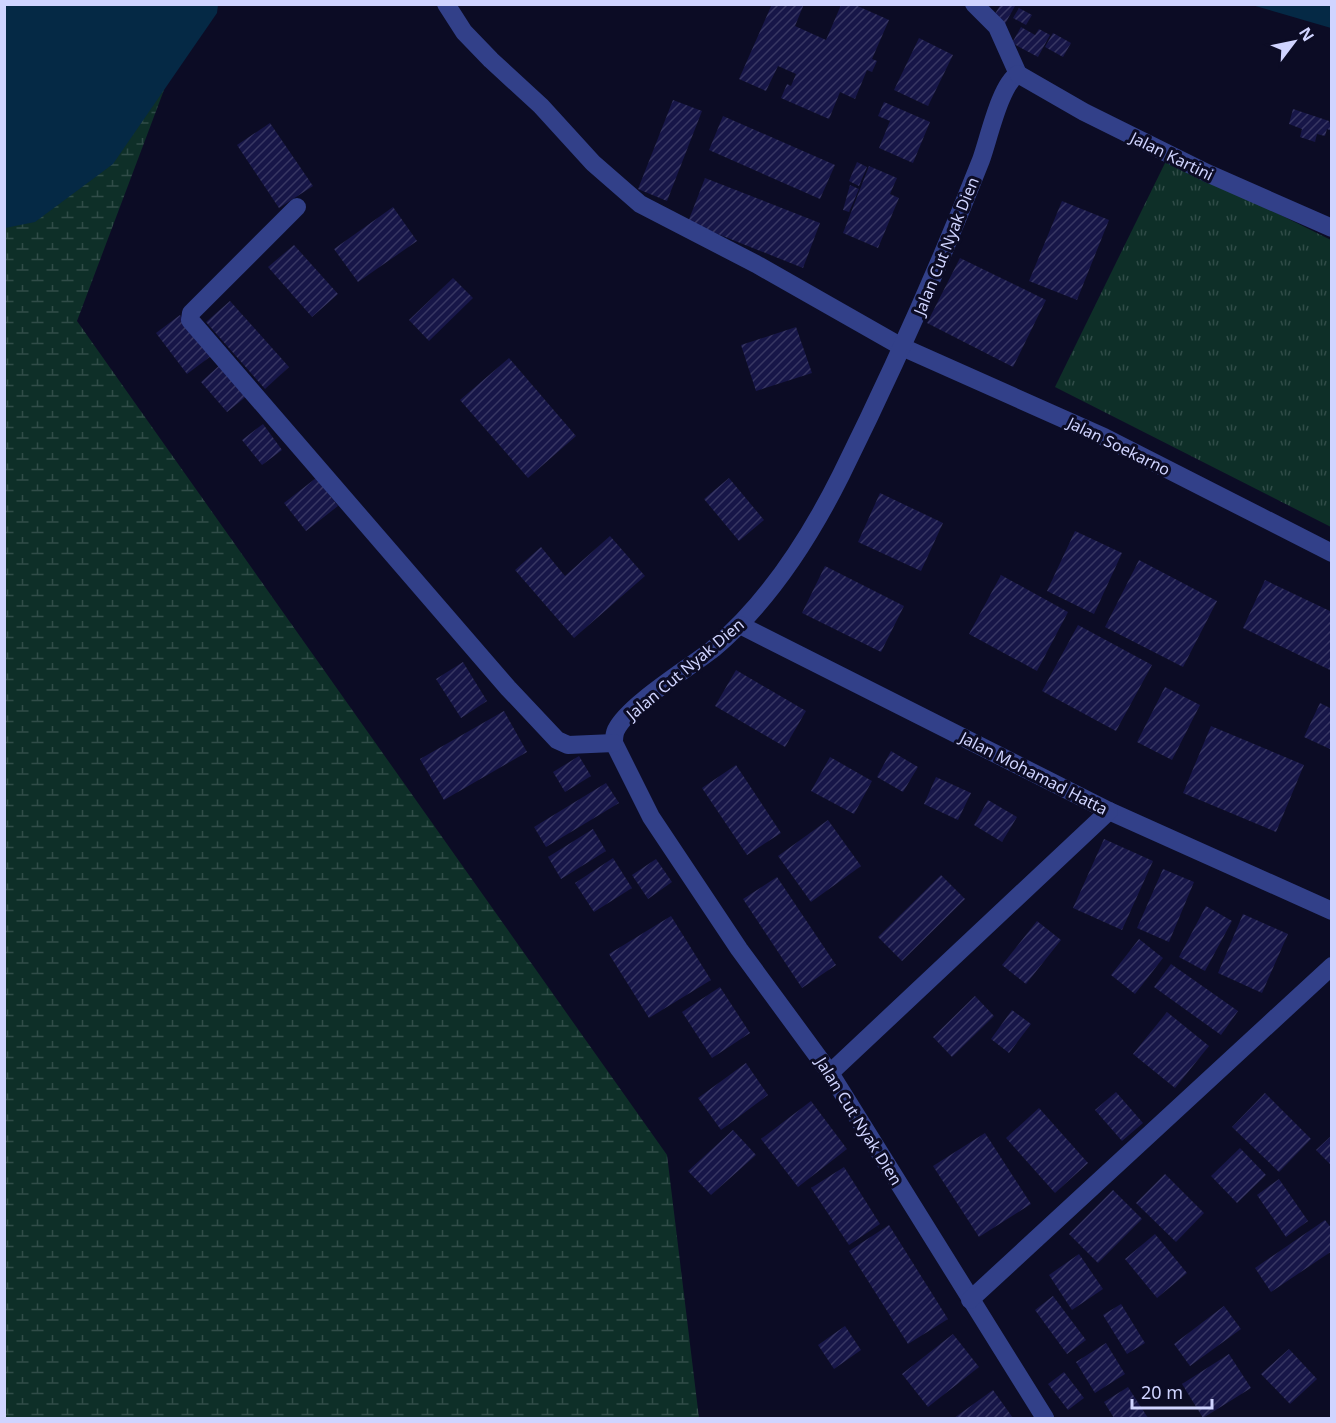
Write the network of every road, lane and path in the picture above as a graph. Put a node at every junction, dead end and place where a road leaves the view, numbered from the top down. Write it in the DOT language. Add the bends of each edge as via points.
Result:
graph roads {
  1 [pos="446,4"];
  2 [pos="974,4"];
  3 [pos="1018,74"];
  4 [pos="297,207"];
  5 [pos="1332,228"];
  6 [pos="902,347"];
  7 [pos="1332,553"];
  8 [pos="740,625"];
  9 [pos="614,743"];
  10 [pos="1109,811"];
  11 [pos="1332,911"];
  12 [pos="1332,966"];
  13 [pos="830,1073"];
  14 [pos="970,1300"];
  15 [pos="1045,1419"];
  1 -- 6 [label="street, Jalan Soekarno" via="464,32 628,196"];
  2 -- 3 [label="street" via="997,27"];
  3 -- 5 [label="street, Jalan Kartini" via="1084,112 1207,173"];
  3 -- 6 [label="street, Jalan Cut Nyak Dien" via="1007,84 959,216"];
  4 -- 9 [label="street" via="190,313 190,321 557,740 568,745"];
  6 -- 7 [label="street, Jalan Soekarno" via="1104,437"];
  6 -- 8 [label="street, Jalan Cut Nyak Dien" via="840,477 785,569"];
  8 -- 9 [label="street, Jalan Cut Nyak Dien" via="626,715 615,731"];
  8 -- 10 [label="street, Jalan Mohamad Hatta"];
  9 -- 13 [label="street, Jalan Cut Nyak Dien" via="651,817 740,950"];
  10 -- 11 [label="street, Jalan Mohamad Hatta"];
  10 -- 13 [label="street"];
  12 -- 14 [label="street"];
  13 -- 14 [label="street, Jalan Cut Nyak Dien"];
  14 -- 15 [label="street, Jalan Cut Nyak Dien"];
}
